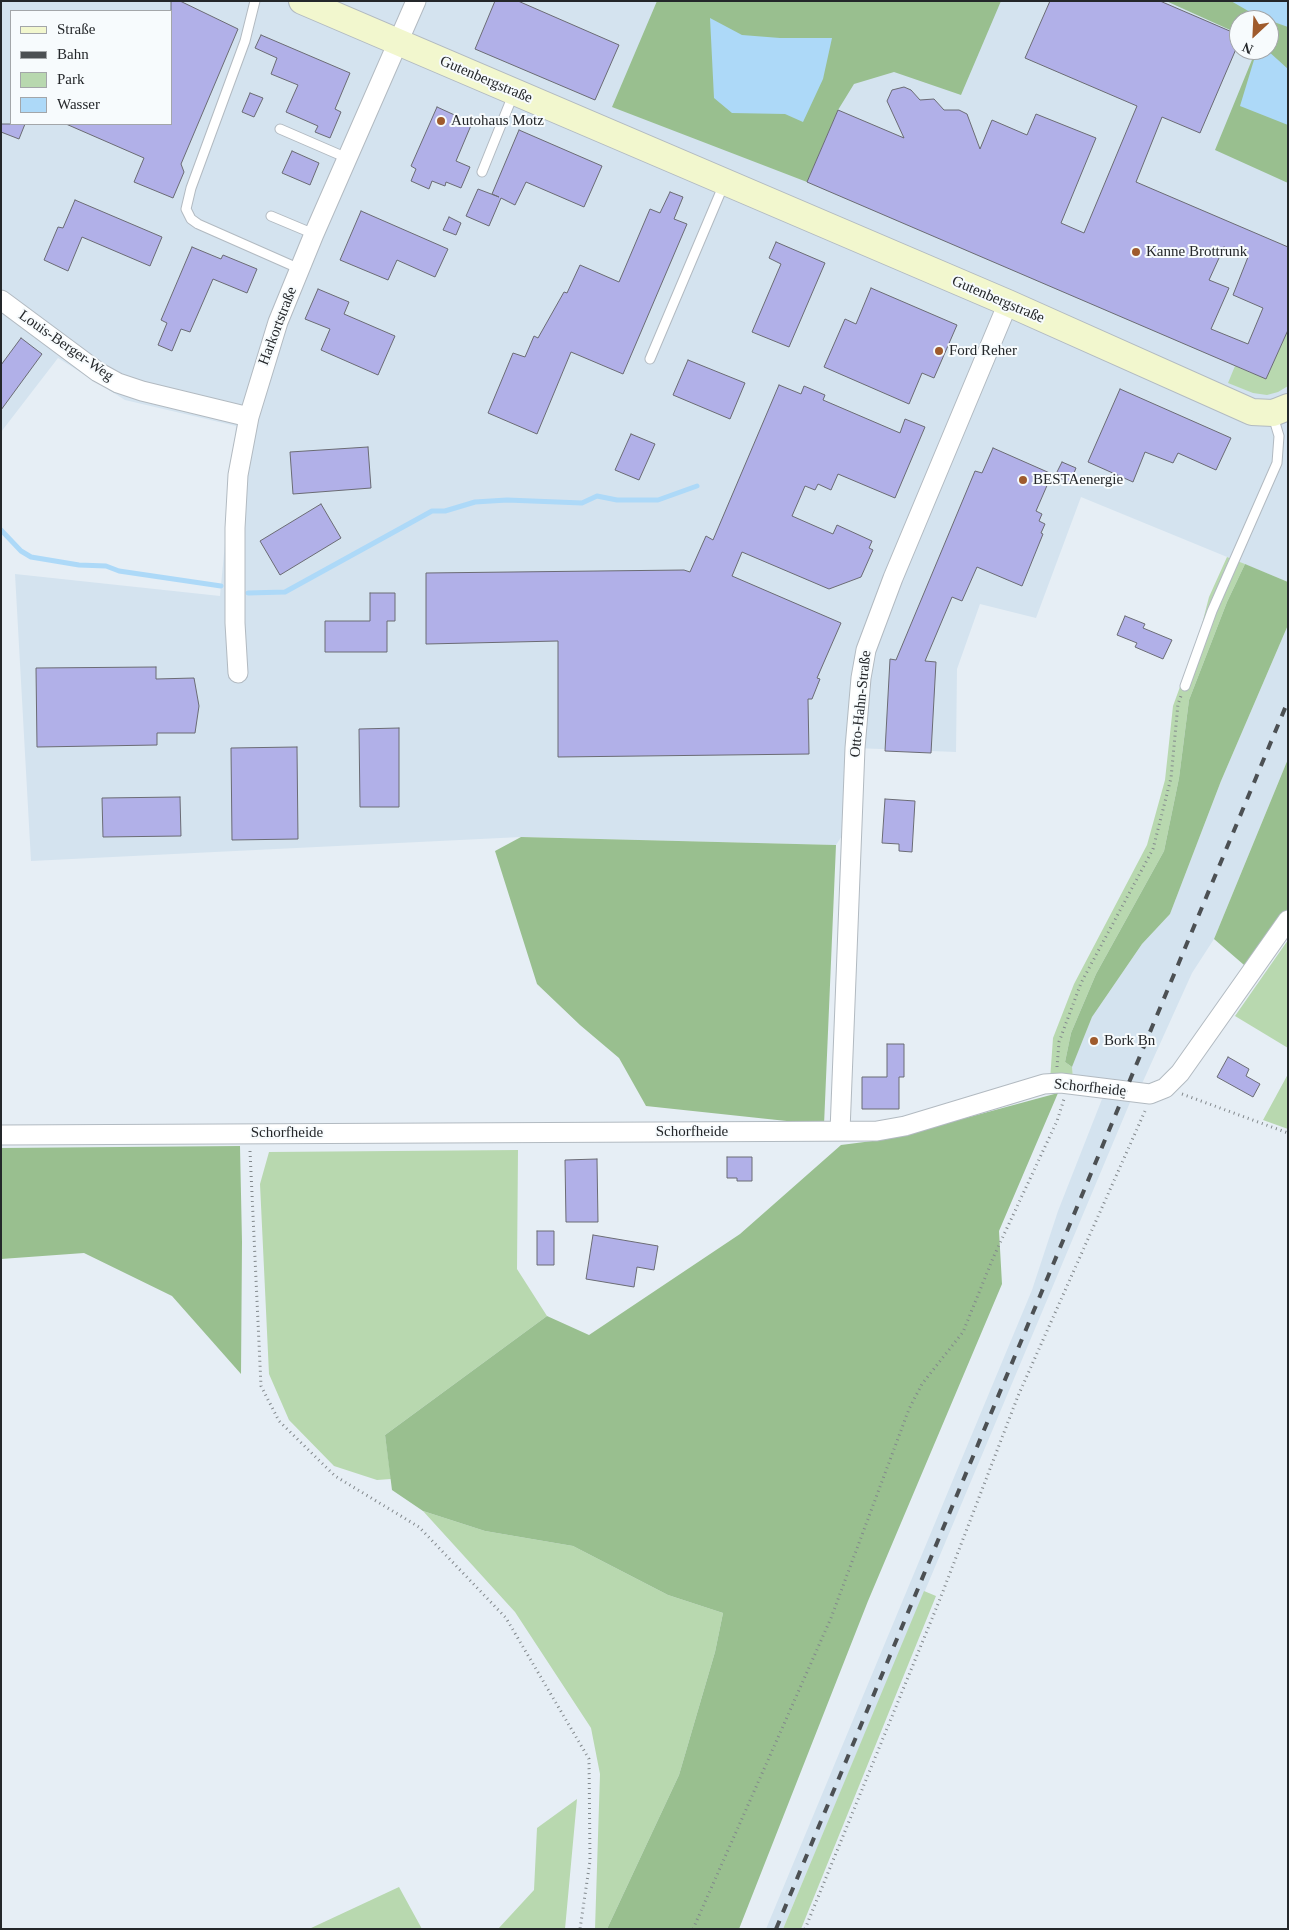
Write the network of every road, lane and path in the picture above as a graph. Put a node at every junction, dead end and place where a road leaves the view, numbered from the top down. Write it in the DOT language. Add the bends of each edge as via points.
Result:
graph roads {
  1 [pos="255,1"];
  2 [pos="302,1"];
  3 [pos="416,1"];
  4 [pos="398,42"];
  5 [pos="514,92"];
  6 [pos="280,129"];
  7 [pos="347,158"];
  8 [pos="482,172"];
  9 [pos="724,183"];
  10 [pos="271,216"];
  11 [pos="314,234"];
  12 [pos="300,269"];
  13 [pos="1,300"];
  14 [pos="1008,304"];
  15 [pos="650,359"];
  16 [pos="1280,410"];
  17 [pos="249,417"];
  18 [pos="238,673"];
  19 [pos="1185,686"];
  20 [pos="1288,920"];
  21 [pos="1061,1083"];
  22 [pos="1161,1090"];
  23 [pos="840,1131"];
  24 [pos="249,1133"];
  25 [pos="1288,1133"];
  26 [pos="1,1135"];
  27 [pos="580,1929"];
  28 [pos="693,1929"];
  29 [pos="806,1929"];
  1 -- 12 [label="lane" via="245,41 186,209 198,224"];
  2 -- 4 [label="street, Gutenbergstraße"];
  3 -- 4 [label="street, Harkortstraße"];
  4 -- 5 [label="street, Gutenbergstraße"];
  4 -- 7 [label="street, Harkortstraße"];
  5 -- 8 [label="lane"];
  5 -- 9 [label="street, Gutenbergstraße"];
  6 -- 7 [label="lane"];
  7 -- 11 [label="street, Harkortstraße"];
  9 -- 14 [label="street, Gutenbergstraße"];
  9 -- 15 [label="lane"];
  10 -- 11 [label="lane"];
  11 -- 12 [label="street, Harkortstraße"];
  12 -- 17 [label="street, Harkortstraße" via="278,322"];
  13 -- 17 [label="street, Louis-Berger-Weg" via="98,372 118,383"];
  14 -- 16 [label="street, Gutenbergstraße" via="1252,412"];
  14 -- 23 [label="street, Otto-Hahn-Straße" via="866,650 855,748"];
  16 -- 19 [label="lane" via="1277,463 1212,611"];
  17 -- 18 [label="street, Harkortstraße" via="238,475 234,580"];
  19 -- 21 [label="path" via="1178,704 1171,778 1153,849 1081,983 1057,1052 1056,1066"];
  20 -- 22 [label="street" via="1180,1073"];
  21 -- 22 [label="street, Schorfheide" via="1139,1094"];
  21 -- 23 [label="street, Schorfheide" via="1030,1088 905,1126 877,1131"];
  21 -- 28 [label="path" via="1064,1100 1057,1121 993,1258 963,1332 922,1384 909,1409 831,1618"];
  22 -- 25 [label="path"];
  22 -- 29 [label="path" via="1144,1112 1018,1396 940,1599"];
  23 -- 24 [label="street, Schorfheide"];
  24 -- 26 [label="street, Schorfheide"];
  24 -- 27 [label="path" via="261,1386 279,1421 336,1476 419,1527 506,1618 589,1759 590,1860"];
}
